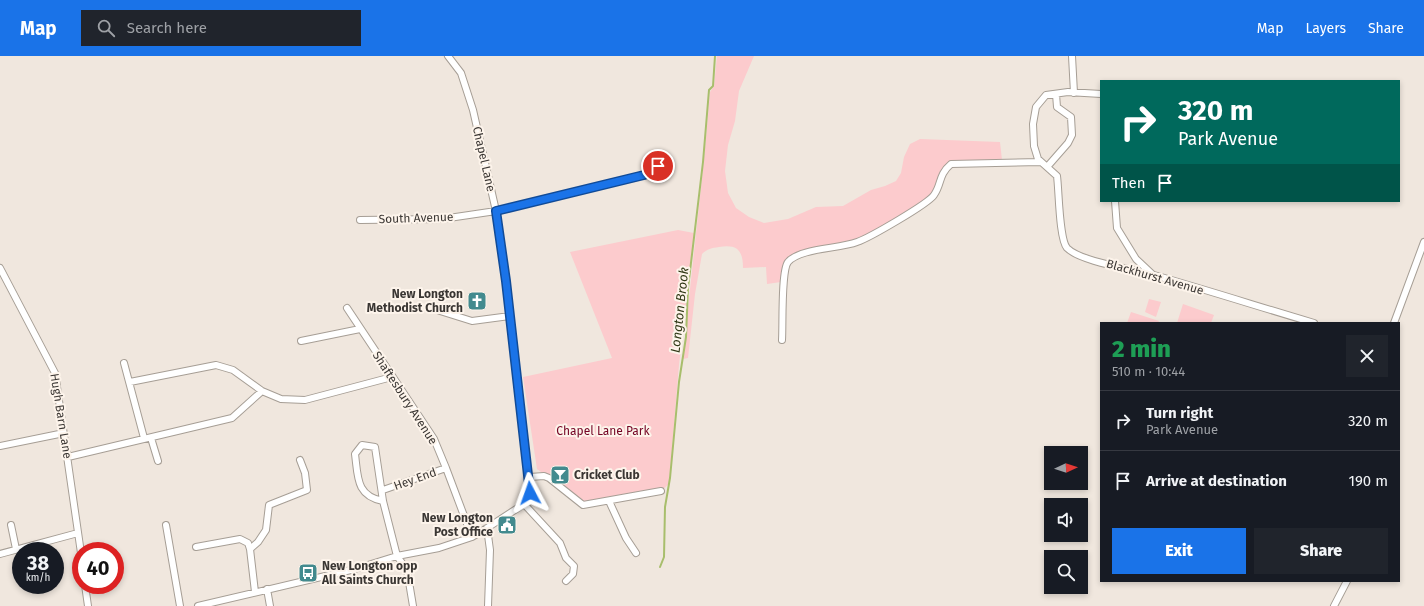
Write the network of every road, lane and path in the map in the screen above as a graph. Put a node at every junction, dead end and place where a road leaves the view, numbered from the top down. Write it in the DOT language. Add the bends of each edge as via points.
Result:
graph roads {
  1 [pos="448,56"];
  2 [pos="1072,56"];
  3 [pos="1074,93"];
  4 [pos="1056,94"];
  5 [pos="1100,94"];
  6 [pos="1041,162"];
  7 [pos="658,166"];
  8 [pos="1047,167"];
  9 [pos="1115,202"];
  10 [pos="496,211"];
  11 [pos="360,220"];
  12 [pos="1424,242"];
  13 [pos="0,268"];
  14 [pos="1153,275"];
  15 [pos="347,308"];
  16 [pos="440,311"];
  17 [pos="510,316"];
  18 [pos="1311,322"];
  19 [pos="1394,322"];
  20 [pos="360,329"];
  21 [pos="782,340"];
  22 [pos="301,342"];
  23 [pos="124,363"];
  24 [pos="392,377"];
  25 [pos="130,382"];
  26 [pos="262,391"];
  27 [pos="64,433"];
  28 [pos="148,438"];
  29 [pos="0,446"];
  30 [pos="68,458"];
  31 [pos="300,460"];
  32 [pos="158,461"];
  33 [pos="446,468"];
  34 [pos="530,477"];
  35 [pos="383,490"];
  36 [pos="661,491"];
  37 [pos="383,501"];
  38 [pos="609,501"];
  39 [pos="524,504"];
  40 [pos="11,525"];
  41 [pos="166,525"];
  42 [pos="487,528"];
  43 [pos="78,532"];
  44 [pos="472,537"];
  45 [pos="15,542"];
  46 [pos="42,542"];
  47 [pos="79,542"];
  48 [pos="196,547"];
  49 [pos="250,549"];
  50 [pos="12,550"];
  51 [pos="636,553"];
  52 [pos="0,554"];
  53 [pos="397,556"];
  54 [pos="566,581"];
  55 [pos="1346,582"];
  56 [pos="267,589"];
  57 [pos="255,592"];
  58 [pos="86,594"];
  59 [pos="88,606"];
  60 [pos="180,606"];
  61 [pos="198,606"];
  62 [pos="270,606"];
  63 [pos="413,606"];
  64 [pos="488,606"];
  65 [pos="1334,606"];
  1 -- 10 [label="street, Chapel Lane" via="461,73 473,110"];
  2 -- 3 [label="street"];
  3 -- 4 [label="street"];
  3 -- 5 [label="street"];
  4 -- 6 [label="street" via="1046,95 1036,108 1033,124 1034,146"];
  4 -- 8 [label="street" via="1057,107 1071,117 1072,135"];
  6 -- 8 [label="street"];
  6 -- 21 [label="street" via="952,164 940,176 936,193 911,212 858,242 805,253 791,260 786,267 783,286"];
  7 -- 10 [label="street, South Avenue" via="644,175"];
  8 -- 14 [label="street, Blackhurst Avenue" via="1057,176 1066,247 1091,259"];
  9 -- 14 [label="street" via="1117,228 1136,259"];
  10 -- 11 [label="street, South Avenue" via="442,219"];
  10 -- 17 [label="street, Chapel Lane"];
  12 -- 19 [label="street"];
  13 -- 27 [label="street, Hugh Barn Lane" via="55,373"];
  14 -- 18 [label="street, Blackhurst Avenue"];
  15 -- 20 [label="street, Shaftesbury Avenue"];
  16 -- 17 [label="street" via="472,321"];
  17 -- 34 [label="street, Chapel Lane"];
  20 -- 22 [label="street"];
  20 -- 24 [label="street, Shaftesbury Avenue"];
  23 -- 25 [label="street"];
  24 -- 26 [label="street" via="305,400 281,399"];
  24 -- 33 [label="street, Shaftesbury Avenue" via="434,439"];
  25 -- 26 [label="street" via="216,365 233,370"];
  25 -- 28 [label="street"];
  26 -- 28 [label="street" via="232,418"];
  27 -- 29 [label="street"];
  27 -- 30 [label="street, Hugh Barn Lane"];
  28 -- 30 [label="street"];
  28 -- 32 [label="street"];
  30 -- 43 [label="street, Hugh Barn Lane"];
  31 -- 49 [label="street" via="307,490 269,505 266,530"];
  33 -- 35 [label="street, Hey End"];
  33 -- 44 [label="street, Shaftesbury Avenue"];
  34 -- 38 [label="street" via="549,478 583,505"];
  34 -- 39 [label="street, Chapel Lane" via="530,493"];
  35 -- 37 [label="street"];
  35 -- 37 [label="street" via="375,446 362,446 356,454 359,485 372,499"];
  36 -- 38 [label="street"];
  37 -- 53 [label="street"];
  38 -- 51 [label="street"];
  39 -- 42 [label="street"];
  39 -- 54 [label="street" via="560,543 566,558 574,566 573,574"];
  40 -- 45 [label="street"];
  41 -- 60 [label="street"];
  42 -- 44 [label="street"];
  42 -- 64 [label="street" via="490,550"];
  43 -- 46 [label="street"];
  43 -- 47 [label="street, Hugh Barn Lane"];
  44 -- 53 [label="street" via="439,548"];
  48 -- 49 [label="street" via="240,539 248,543"];
  49 -- 57 [label="street"];
  50 -- 52 [label="street"];
  53 -- 56 [label="street" via="355,569"];
  53 -- 63 [label="street" via="407,570"];
  55 -- 65 [label="street"];
  56 -- 57 [label="street"];
  56 -- 62 [label="street"];
  57 -- 61 [label="street"];
  58 -- 59 [label="street"];
}
